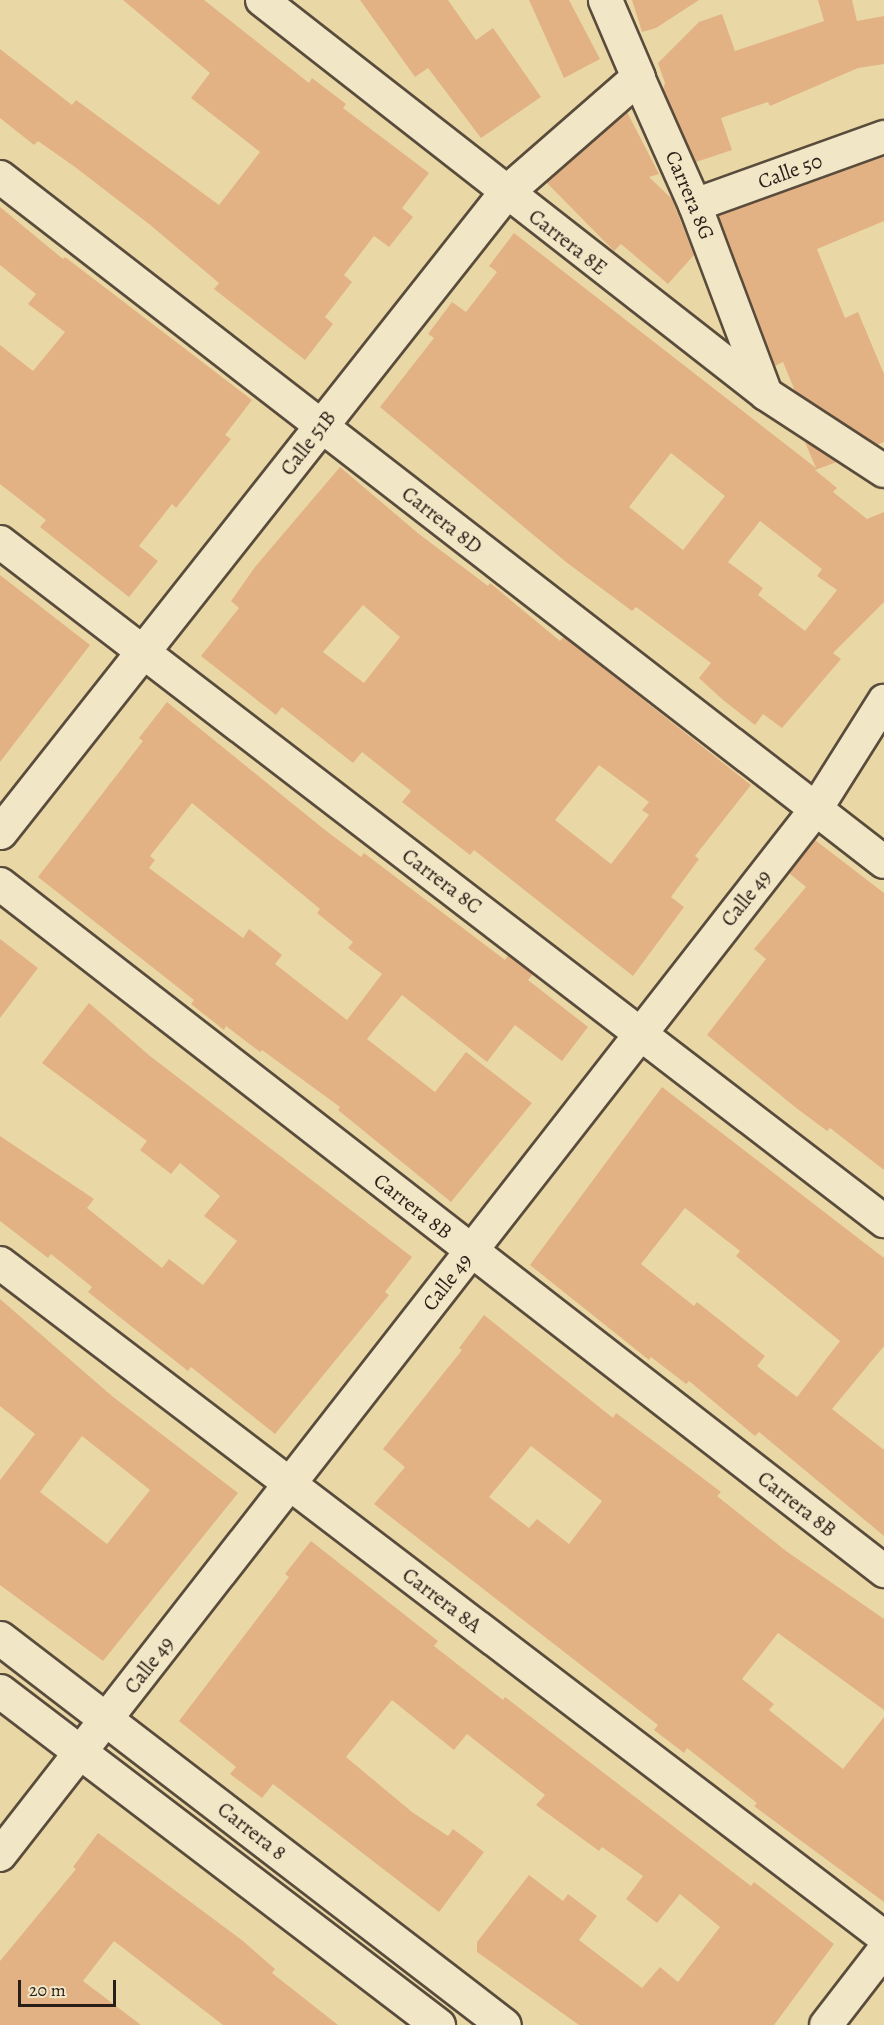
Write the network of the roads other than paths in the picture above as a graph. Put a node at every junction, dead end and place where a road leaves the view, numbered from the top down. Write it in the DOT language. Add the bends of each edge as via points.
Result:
graph roads {
  1 [pos="262,0"];
  2 [pos="605,0"];
  3 [pos="638,77"];
  4 [pos="884,137"];
  5 [pos="0,177"];
  6 [pos="505,193"];
  7 [pos="695,205"];
  8 [pos="766,394"];
  9 [pos="321,426"];
  10 [pos="884,471"];
  11 [pos="0,542"];
  12 [pos="142,654"];
  13 [pos="884,701"];
  14 [pos="816,810"];
  15 [pos="0,832"];
  16 [pos="884,862"];
  17 [pos="0,884"];
  18 [pos="640,1031"];
  19 [pos="884,1221"];
  20 [pos="472,1251"];
  21 [pos="0,1263"];
  22 [pos="290,1483"];
  23 [pos="884,1571"];
  24 [pos="0,1638"];
  25 [pos="0,1691"];
  26 [pos="106,1719"];
  27 [pos="81,1752"];
  28 [pos="0,1855"];
  29 [pos="884,1937"];
  30 [pos="884,1950"];
  31 [pos="438,2025"];
  32 [pos="504,2025"];
  33 [pos="826,2025"];
  1 -- 6 [label="street, Carrera 8E"];
  2 -- 3 [label="street, Carrera 8G"];
  3 -- 6 [label="street, Calle 51B"];
  3 -- 7 [label="street, Carrera 8G"];
  4 -- 7 [label="street, Calle 50"];
  5 -- 9 [label="street, Carrera 8D"];
  6 -- 8 [label="street, Carrera 8E"];
  6 -- 9 [label="street, Calle 51B"];
  7 -- 8 [label="street, Carrera 8G"];
  8 -- 10 [label="street, Carrera 8E"];
  9 -- 12 [label="street, Calle 51B"];
  9 -- 14 [label="street, Carrera 8D"];
  11 -- 12 [label="street, Carrera 8C"];
  12 -- 15 [label="street, Calle 51B"];
  12 -- 18 [label="street, Carrera 8C"];
  13 -- 14 [label="street, Calle 49"];
  14 -- 16 [label="street, Carrera 8D"];
  14 -- 18 [label="street, Calle 49"];
  17 -- 20 [label="street, Carrera 8B"];
  18 -- 19 [label="street, Carrera 8C"];
  18 -- 20 [label="street, Calle 49"];
  20 -- 22 [label="street, Calle 49"];
  20 -- 23 [label="street, Carrera 8B"];
  21 -- 22 [label="street, Carrera 8A"];
  22 -- 26 [label="street, Calle 49"];
  22 -- 29 [label="street, Carrera 8A"];
  24 -- 26 [label="street, Carrera 8"];
  25 -- 27 [label="street, Carrera 8"];
  26 -- 27 [label="street, Calle 49"];
  26 -- 32 [label="street, Carrera 8"];
  27 -- 28 [label="street, Calle 49"];
  27 -- 31 [label="street, Carrera 8"];
  30 -- 33 [label="street"];
}
